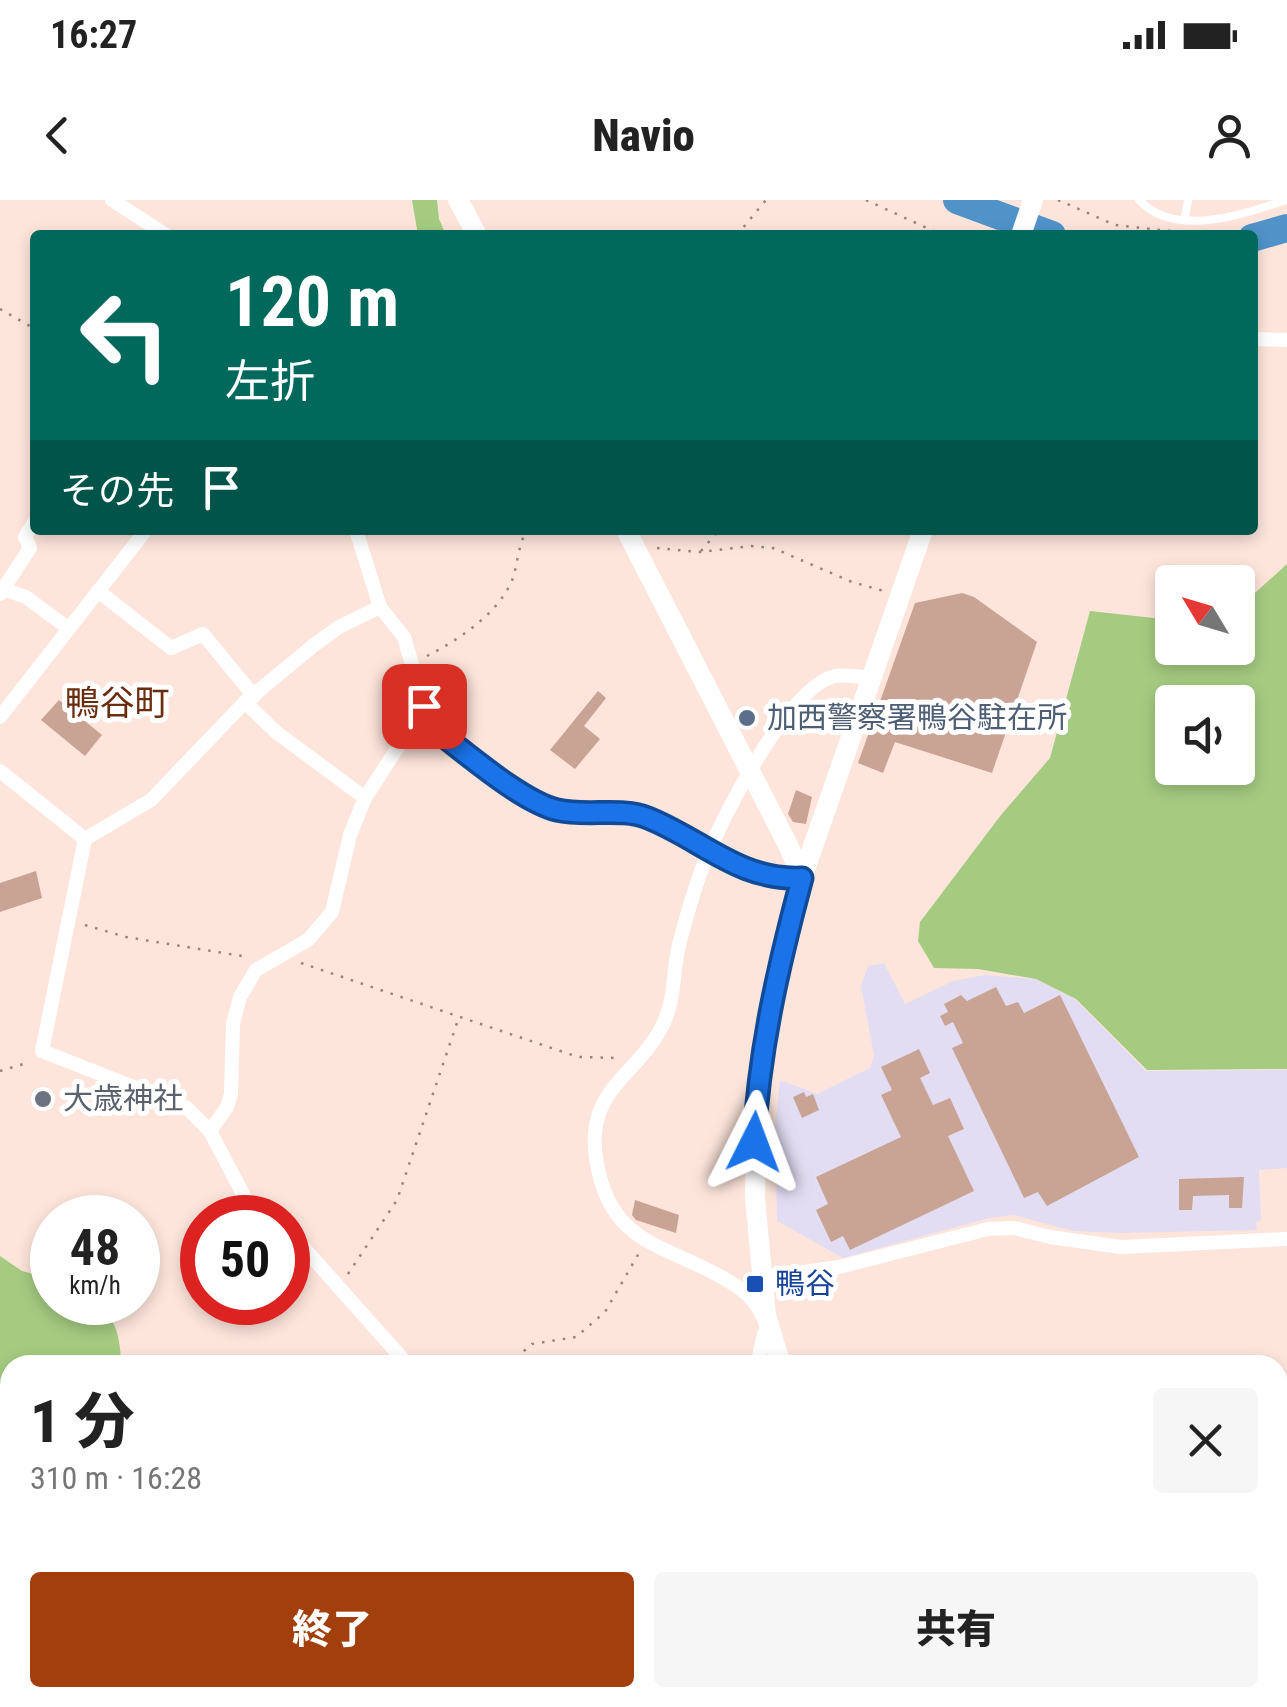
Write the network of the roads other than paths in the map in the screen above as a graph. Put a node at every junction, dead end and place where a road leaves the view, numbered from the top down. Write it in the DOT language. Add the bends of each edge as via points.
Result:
graph roads {
  1 [pos="112,200"];
  2 [pos="458,200"];
  3 [pos="1032,200"];
  4 [pos="1140,200"];
  5 [pos="1188,200"];
  6 [pos="1252,200"];
  7 [pos="1286,200"];
  8 [pos="1276,202"];
  9 [pos="1250,213"];
  10 [pos="1185,218"];
  11 [pos="154,230"];
  12 [pos="471,230"];
  13 [pos="1022,230"];
  14 [pos="1258,339"];
  15 [pos="1287,340"];
  16 [pos="30,528"];
  17 [pos="142,535"];
  18 [pos="358,535"];
  19 [pos="628,535"];
  20 [pos="921,535"];
  21 [pos="2,592"];
  22 [pos="98,592"];
  23 [pos="380,607"];
  24 [pos="68,629"];
  25 [pos="873,678"];
  26 [pos="250,699"];
  27 [pos="0,716"];
  28 [pos="430,726"];
  29 [pos="0,771"];
  30 [pos="750,771"];
  31 [pos="364,798"];
  32 [pos="85,839"];
  33 [pos="709,851"];
  34 [pos="802,878"];
  35 [pos="210,1131"];
  36 [pos="243,1195"];
  37 [pos="1287,1239"];
  38 [pos="310,1255"];
  39 [pos="762,1278"];
  40 [pos="768,1323"];
  41 [pos="399,1355"];
  42 [pos="759,1355"];
  43 [pos="778,1355"];
  1 -- 11 [label="street"];
  2 -- 12 [label="main road"];
  3 -- 13 [label="main road"];
  4 -- 10 [label="lane" via="1161,217"];
  5 -- 10 [label="lane"];
  6 -- 9 [label="lane"];
  7 -- 8 [label="lane"];
  8 -- 9 [label="lane"];
  9 -- 10 [label="lane"];
  14 -- 15 [label="street"];
  16 -- 21 [label="street" via="24,537 30,548"];
  17 -- 22 [label="street"];
  18 -- 23 [label="street"];
  19 -- 30 [label="main road"];
  20 -- 25 [label="main road"];
  21 -- 24 [label="street" via="26,597"];
  22 -- 24 [label="street"];
  22 -- 26 [label="street" via="171,648 203,634"];
  23 -- 26 [label="street" via="326,636"];
  23 -- 28 [label="street" via="404,638"];
  24 -- 27 [label="street"];
  25 -- 30 [label="street" via="834,676 804,695"];
  25 -- 34 [label="main road"];
  26 -- 31 [label="street" via="276,732"];
  26 -- 32 [label="street" via="151,800"];
  28 -- 31 [label="street" via="402,742"];
  28 -- 33 [label="street" via="539,804 638,814"];
  29 -- 32 [label="street"];
  30 -- 33 [label="street"];
  30 -- 34 [label="main road"];
  31 -- 35 [label="street" via="332,912 308,940 256,970 240,998 230,1094"];
  32 -- 35 [label="street" via="42,1050 187,1108"];
  33 -- 34 [label="street" via="774,880"];
  33 -- 40 [label="street" via="678,950 668,1014 605,1097 596,1160 627,1228 743,1290"];
  34 -- 39 [label="main road" via="776,970 757,1086"];
  35 -- 36 [label="street"];
  37 -- 39 [label="street" via="1121,1247 988,1229 839,1267"];
  38 -- 41 [label="street"];
  39 -- 40 [label="main road"];
  40 -- 42 [label="street"];
  40 -- 43 [label="main road"];
}
